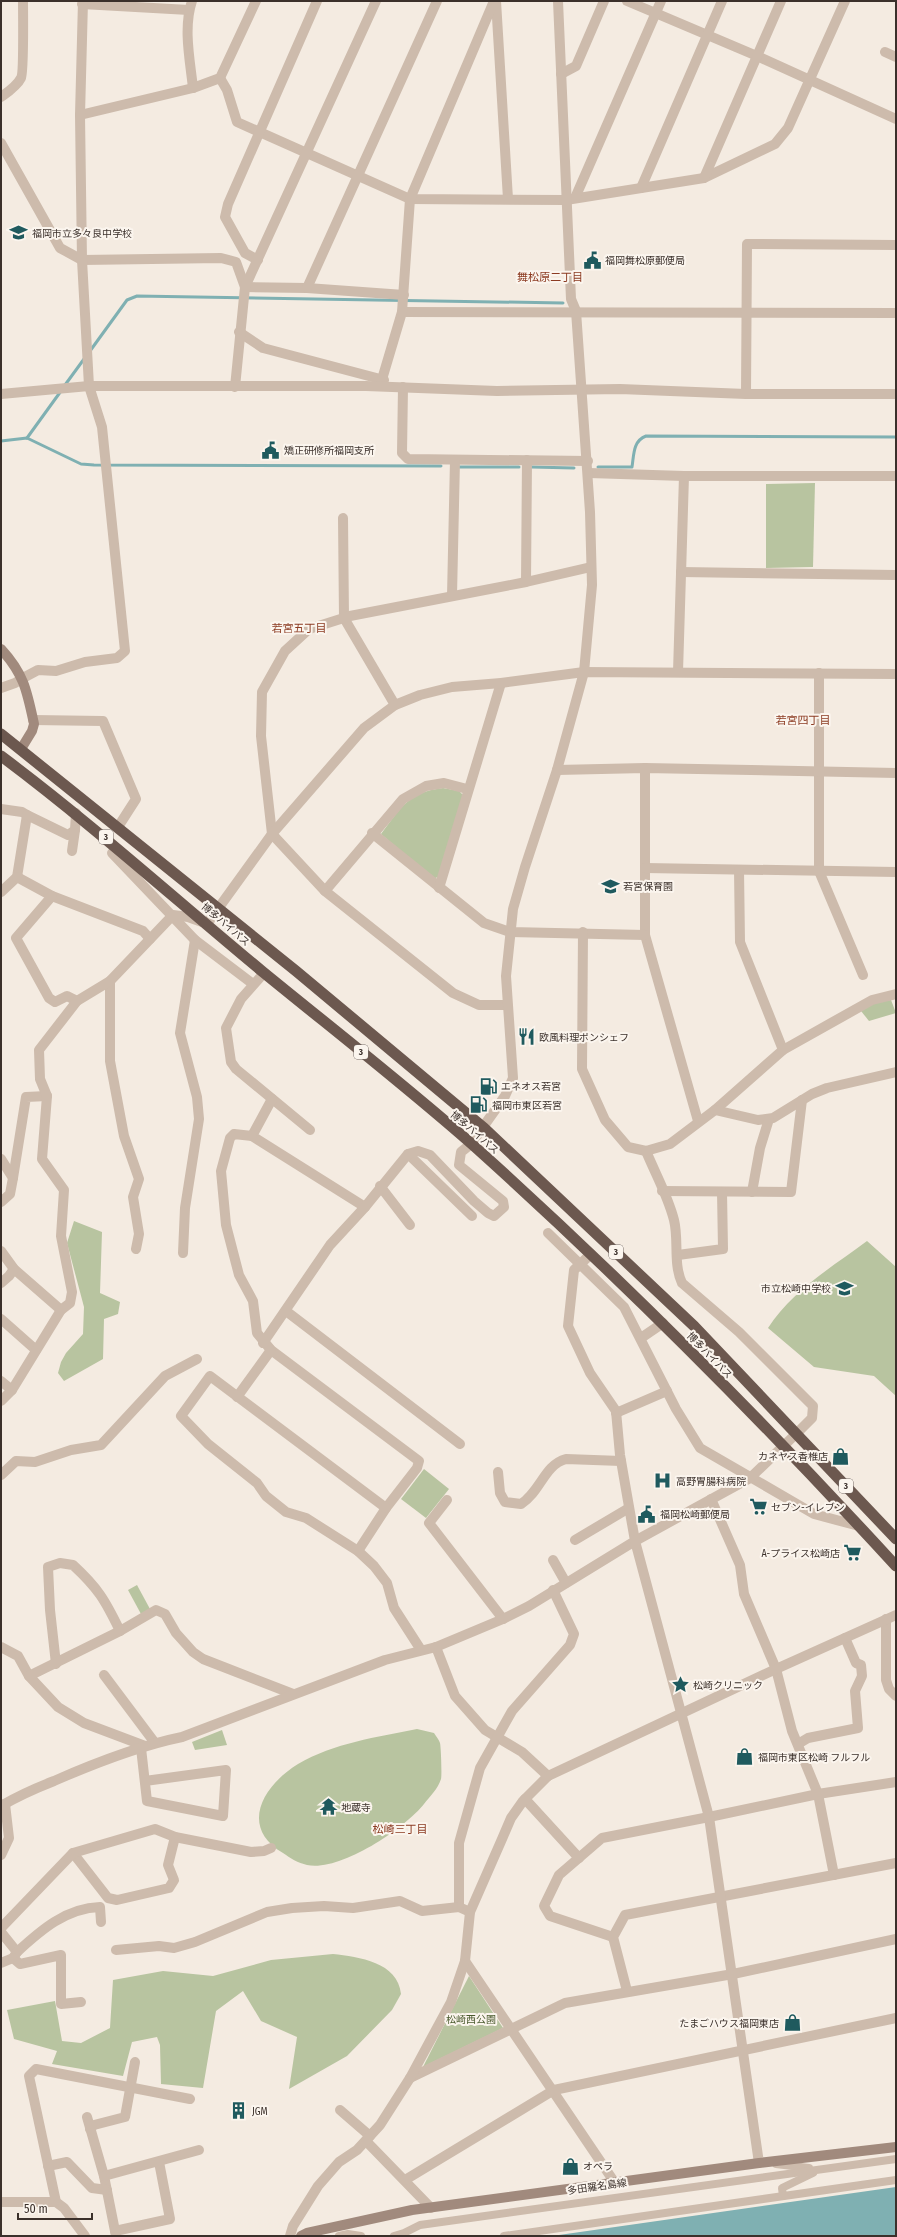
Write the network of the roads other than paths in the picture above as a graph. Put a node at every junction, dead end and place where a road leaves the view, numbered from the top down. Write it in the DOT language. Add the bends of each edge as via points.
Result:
graph roads {
  1 [pos="23,1"];
  2 [pos="256,1"];
  3 [pos="317,1"];
  4 [pos="376,1"];
  5 [pos="437,1"];
  6 [pos="495,1"];
  7 [pos="558,1"];
  8 [pos="604,1"];
  9 [pos="627,1"];
  10 [pos="661,1"];
  11 [pos="722,1"];
  12 [pos="781,1"];
  13 [pos="845,1"];
  14 [pos="82,2"];
  15 [pos="190,5"];
  16 [pos="655,14"];
  17 [pos="707,35"];
  18 [pos="885,52"];
  19 [pos="757,56"];
  20 [pos="896,57"];
  21 [pos="561,74"];
  22 [pos="220,78"];
  23 [pos="808,81"];
  24 [pos="193,88"];
  25 [pos="1,97"];
  26 [pos="80,115"];
  27 [pos="896,119"];
  28 [pos="259,132"];
  29 [pos="1,143"];
  30 [pos="308,152"];
  31 [pos="358,175"];
  32 [pos="704,178"];
  33 [pos="642,188"];
  34 [pos="410,199"];
  35 [pos="508,199"];
  36 [pos="570,199"];
  37 [pos="896,245"];
  38 [pos="82,260"];
  39 [pos="258,260"];
  40 [pos="245,287"];
  41 [pos="308,288"];
  42 [pos="404,295"];
  43 [pos="576,311"];
  44 [pos="402,312"];
  45 [pos="747,312"];
  46 [pos="896,314"];
  47 [pos="239,332"];
  48 [pos="382,383"];
  49 [pos="89,386"];
  50 [pos="235,387"];
  51 [pos="403,387"];
  52 [pos="583,390"];
  53 [pos="1,394"];
  54 [pos="746,394"];
  55 [pos="896,394"];
  56 [pos="455,460"];
  57 [pos="527,460"];
  58 [pos="588,461"];
  59 [pos="588,473"];
  60 [pos="684,476"];
  61 [pos="896,476"];
  62 [pos="343,518"];
  63 [pos="591,567"];
  64 [pos="681,572"];
  65 [pos="896,575"];
  66 [pos="526,582"];
  67 [pos="452,596"];
  68 [pos="344,618"];
  69 [pos="1,649"];
  70 [pos="584,672"];
  71 [pos="678,672"];
  72 [pos="820,673"];
  73 [pos="896,674"];
  74 [pos="23,678"];
  75 [pos="501,683"];
  76 [pos="1,688"];
  77 [pos="395,705"];
  78 [pos="33,720"];
  79 [pos="1,734"];
  80 [pos="20,749"];
  81 [pos="1,756"];
  82 [pos="645,768"];
  83 [pos="557,770"];
  84 [pos="819,772"];
  85 [pos="896,773"];
  86 [pos="467,790"];
  87 [pos="1,809"];
  88 [pos="76,813"];
  89 [pos="27,815"];
  90 [pos="118,827"];
  91 [pos="75,830"];
  92 [pos="372,833"];
  93 [pos="272,834"];
  94 [pos="72,851"];
  95 [pos="112,853"];
  96 [pos="645,868"];
  97 [pos="739,870"];
  98 [pos="819,871"];
  99 [pos="896,872"];
  100 [pos="16,878"];
  101 [pos="439,888"];
  102 [pos="325,891"];
  103 [pos="1,892"];
  104 [pos="52,896"];
  105 [pos="218,908"];
  106 [pos="173,915"];
  107 [pos="207,924"];
  108 [pos="510,932"];
  109 [pos="583,932"];
  110 [pos="645,935"];
  111 [pos="150,939"];
  112 [pos="195,940"];
  113 [pos="264,973"];
  114 [pos="863,976"];
  115 [pos="110,981"];
  116 [pos="253,984"];
  117 [pos="896,994"];
  118 [pos="77,1001"];
  119 [pos="507,1004"];
  120 [pos="783,1050"];
  121 [pos="896,1072"];
  122 [pos="47,1096"];
  123 [pos="272,1099"];
  124 [pos="802,1100"];
  125 [pos="716,1110"];
  126 [pos="769,1119"];
  127 [pos="698,1121"];
  128 [pos="484,1128"];
  129 [pos="310,1130"];
  130 [pos="252,1136"];
  131 [pos="471,1144"];
  132 [pos="646,1151"];
  133 [pos="408,1154"];
  134 [pos="1,1159"];
  135 [pos="13,1178"];
  136 [pos="380,1186"];
  137 [pos="662,1191"];
  138 [pos="722,1192"];
  139 [pos="752,1192"];
  140 [pos="1,1202"];
  141 [pos="365,1207"];
  142 [pos="472,1216"];
  143 [pos="410,1225"];
  144 [pos="548,1233"];
  145 [pos="136,1248"];
  146 [pos="1,1251"];
  147 [pos="182,1253"];
  148 [pos="591,1254"];
  149 [pos="678,1255"];
  150 [pos="579,1264"];
  151 [pos="14,1269"];
  152 [pos="1,1283"];
  153 [pos="60,1310"];
  154 [pos="286,1311"];
  155 [pos="1,1319"];
  156 [pos="663,1324"];
  157 [pos="641,1338"];
  158 [pos="263,1343"];
  159 [pos="36,1350"];
  160 [pos="271,1350"];
  161 [pos="197,1359"];
  162 [pos="1,1381"];
  163 [pos="12,1390"];
  164 [pos="667,1391"];
  165 [pos="237,1397"];
  166 [pos="1,1401"];
  167 [pos="616,1414"];
  168 [pos="796,1433"];
  169 [pos="460,1444"];
  170 [pos="783,1445"];
  171 [pos="621,1461"];
  172 [pos="498,1472"];
  173 [pos="1,1475"];
  174 [pos="750,1478"];
  175 [pos="711,1499"];
  176 [pos="447,1500"];
  177 [pos="386,1508"];
  178 [pos="629,1508"];
  179 [pos="860,1526"];
  180 [pos="896,1539"];
  181 [pos="575,1540"];
  182 [pos="635,1541"];
  183 [pos="358,1551"];
  184 [pos="553,1560"];
  185 [pos="896,1566"];
  186 [pos="566,1583"];
  187 [pos="553,1590"];
  188 [pos="896,1615"];
  189 [pos="503,1619"];
  190 [pos="886,1620"];
  191 [pos="120,1631"];
  192 [pos="845,1638"];
  193 [pos="1,1647"];
  194 [pos="436,1647"];
  195 [pos="421,1650"];
  196 [pos="56,1664"];
  197 [pos="776,1669"];
  198 [pos="104,1675"];
  199 [pos="29,1676"];
  200 [pos="293,1694"];
  201 [pos="896,1696"];
  202 [pos="682,1714"];
  203 [pos="496,1738"];
  204 [pos="155,1743"];
  205 [pos="798,1744"];
  206 [pos="143,1747"];
  207 [pos="548,1776"];
  208 [pos="145,1781"];
  209 [pos="896,1782"];
  210 [pos="818,1794"];
  211 [pos="525,1799"];
  212 [pos="3,1805"];
  213 [pos="709,1817"];
  214 [pos="175,1837"];
  215 [pos="271,1848"];
  216 [pos="74,1853"];
  217 [pos="1,1855"];
  218 [pos="579,1858"];
  219 [pos="896,1863"];
  220 [pos="834,1875"];
  221 [pos="722,1897"];
  222 [pos="459,1907"];
  223 [pos="470,1912"];
  224 [pos="101,1922"];
  225 [pos="1,1928"];
  226 [pos="1,1932"];
  227 [pos="612,1938"];
  228 [pos="896,1939"];
  229 [pos="116,1950"];
  230 [pos="15,1955"];
  231 [pos="465,1961"];
  232 [pos="1,1963"];
  233 [pos="733,1974"];
  234 [pos="627,1991"];
  235 [pos="81,2002"];
  236 [pos="896,2018"];
  237 [pos="512,2029"];
  238 [pos="743,2049"];
  239 [pos="135,2062"];
  240 [pos="410,2078"];
  241 [pos="130,2087"];
  242 [pos="554,2090"];
  243 [pos="190,2099"];
  244 [pos="340,2110"];
  245 [pos="87,2117"];
  246 [pos="90,2129"];
  247 [pos="368,2139"];
  248 [pos="896,2147"];
  249 [pos="199,2150"];
  250 [pos="896,2159"];
  251 [pos="160,2162"];
  252 [pos="763,2162"];
  253 [pos="48,2166"];
  254 [pos="821,2169"];
  255 [pos="104,2176"];
  256 [pos="405,2180"];
  257 [pos="896,2180"];
  258 [pos="615,2183"];
  259 [pos="107,2190"];
  260 [pos="783,2196"];
  261 [pos="1,2202"];
  262 [pos="56,2202"];
  263 [pos="431,2208"];
  264 [pos="115,2234"];
  265 [pos="85,2236"];
  266 [pos="290,2236"];
  267 [pos="300,2236"];
  268 [pos="344,2236"];
  269 [pos="362,2236"];
  270 [pos="394,2236"];
  271 [pos="504,2236"];
  1 -- 25 [label="street" via="22,78"];
  2 -- 22 [label="street"];
  3 -- 28 [label="street"];
  4 -- 30 [label="street"];
  5 -- 31 [label="street"];
  6 -- 34 [label="street"];
  6 -- 35 [label="street"];
  7 -- 21 [label="street"];
  8 -- 21 [label="street" via="576,66"];
  9 -- 16 [label="street"];
  10 -- 16 [label="street"];
  11 -- 17 [label="street"];
  12 -- 19 [label="street"];
  13 -- 23 [label="street"];
  14 -- 15 [label="street"];
  14 -- 26 [label="street"];
  15 -- 24 [label="street" via="188,30"];
  16 -- 17 [label="street"];
  16 -- 36 [label="street"];
  17 -- 19 [label="street"];
  17 -- 33 [label="street"];
  18 -- 20 [label="street"];
  19 -- 23 [label="street"];
  19 -- 32 [label="street"];
  21 -- 36 [label="street"];
  22 -- 24 [label="street"];
  22 -- 28 [label="street" via="228,90 235,119"];
  23 -- 27 [label="street"];
  23 -- 32 [label="street" via="788,128 775,144"];
  24 -- 26 [label="street"];
  26 -- 38 [label="street"];
  28 -- 30 [label="street"];
  28 -- 39 [label="street" via="228,204 225,217 245,253"];
  29 -- 38 [label="street" via="60,248"];
  30 -- 31 [label="street"];
  30 -- 39 [label="street"];
  31 -- 34 [label="street"];
  31 -- 41 [label="street"];
  32 -- 33 [label="street"];
  33 -- 36 [label="street"];
  34 -- 35 [label="street"];
  34 -- 42 [label="street"];
  35 -- 36 [label="street"];
  36 -- 43 [label="street" via="571,299"];
  37 -- 45 [label="street" via="747,244"];
  38 -- 40 [label="street" via="221,258 236,262"];
  38 -- 49 [label="street"];
  39 -- 40 [label="street"];
  40 -- 41 [label="street"];
  40 -- 47 [label="street"];
  41 -- 42 [label="street"];
  42 -- 44 [label="street"];
  43 -- 44 [label="street"];
  43 -- 45 [label="street"];
  43 -- 52 [label="street"];
  44 -- 48 [label="street"];
  45 -- 46 [label="street"];
  45 -- 54 [label="street"];
  47 -- 48 [label="street" via="263,348"];
  47 -- 50 [label="street"];
  48 -- 50 [label="street"];
  48 -- 51 [label="street"];
  49 -- 50 [label="street"];
  49 -- 53 [label="street"];
  49 -- 74 [label="street" via="102,427 125,651 117,658 85,662 56,671 38,670"];
  51 -- 52 [label="street" via="497,391"];
  51 -- 56 [label="street" via="402,453 408,459"];
  52 -- 54 [label="street"];
  52 -- 58 [label="street"];
  54 -- 55 [label="street"];
  56 -- 57 [label="street"];
  56 -- 67 [label="street"];
  57 -- 58 [label="street"];
  57 -- 66 [label="street"];
  58 -- 59 [label="street"];
  59 -- 60 [label="street"];
  59 -- 63 [label="street"];
  60 -- 61 [label="street"];
  60 -- 64 [label="street"];
  62 -- 68 [label="street"];
  63 -- 66 [label="street"];
  63 -- 70 [label="street" via="592,585"];
  64 -- 65 [label="street"];
  64 -- 71 [label="street"];
  66 -- 67 [label="street"];
  67 -- 68 [label="street"];
  68 -- 77 [label="street"];
  68 -- 93 [label="street" via="309,629 285,651 262,692 261,736"];
  69 -- 74 [label="main road"];
  70 -- 71 [label="street"];
  70 -- 75 [label="street"];
  70 -- 83 [label="street"];
  71 -- 72 [label="street"];
  72 -- 73 [label="street"];
  72 -- 84 [label="street"];
  74 -- 76 [label="street"];
  74 -- 78 [label="main road"];
  75 -- 77 [label="street" via="452,687 420,695"];
  75 -- 86 [label="street"];
  77 -- 93 [label="street" via="364,728"];
  78 -- 80 [label="main road" via="32,730"];
  78 -- 90 [label="street" via="103,721 136,799"];
  79 -- 80 [label="highway, 博多バイパス / 3"];
  80 -- 90 [label="highway, 博多バイパス / 3"];
  81 -- 88 [label="highway, 博多バイパス / 3"];
  82 -- 83 [label="street"];
  82 -- 84 [label="street"];
  82 -- 96 [label="street"];
  83 -- 108 [label="street" via="525,867 513,909"];
  84 -- 85 [label="street"];
  84 -- 98 [label="street"];
  86 -- 92 [label="street" via="444,783 426,786 403,799"];
  86 -- 101 [label="street"];
  87 -- 89 [label="street"];
  88 -- 91 [label="street"];
  88 -- 107 [label="highway, 博多バイパス / 3"];
  89 -- 91 [label="street" via="68,835"];
  89 -- 100 [label="street"];
  90 -- 105 [label="highway, 博多バイパス / 3"];
  91 -- 94 [label="street"];
  92 -- 101 [label="street"];
  92 -- 102 [label="street"];
  93 -- 102 [label="street"];
  93 -- 105 [label="street"];
  95 -- 106 [label="street"];
  96 -- 97 [label="street"];
  96 -- 110 [label="street"];
  97 -- 98 [label="street"];
  97 -- 120 [label="street" via="740,942"];
  98 -- 99 [label="street"];
  98 -- 114 [label="street"];
  100 -- 103 [label="street"];
  100 -- 104 [label="street"];
  101 -- 108 [label="street" via="484,923"];
  102 -- 119 [label="street" via="454,993 479,1005"];
  104 -- 111 [label="street" via="143,931"];
  104 -- 118 [label="street" via="16,938 49,998 55,1002 67,996"];
  105 -- 107 [label="street"];
  105 -- 128 [label="highway, 博多バイパス / 3"];
  106 -- 107 [label="street"];
  106 -- 111 [label="street"];
  106 -- 112 [label="street"];
  107 -- 113 [label="highway, 博多バイパス / 3"];
  108 -- 109 [label="street"];
  108 -- 119 [label="street" via="506,976"];
  109 -- 110 [label="street"];
  109 -- 132 [label="street" via="582,1069 605,1120 628,1146"];
  110 -- 127 [label="street"];
  111 -- 115 [label="street"];
  112 -- 116 [label="street"];
  112 -- 147 [label="street" via="180,1033 197,1097 199,1119 185,1208"];
  113 -- 116 [label="street"];
  113 -- 131 [label="highway, 博多バイパス / 3"];
  115 -- 118 [label="street"];
  115 -- 145 [label="street" via="110,1061 124,1136 139,1179 133,1197 139,1234"];
  116 -- 123 [label="street" via="241,999 226,1028 231,1062"];
  117 -- 120 [label="street" via="872,1000"];
  118 -- 122 [label="street" via="39,1050 40,1079"];
  119 -- 128 [label="street" via="513,1078 505,1096"];
  120 -- 125 [label="street"];
  121 -- 124 [label="street" via="827,1088"];
  122 -- 135 [label="street" via="26,1098"];
  122 -- 153 [label="street" via="42,1159 64,1190 61,1236 72,1292 70,1303"];
  123 -- 129 [label="street"];
  123 -- 130 [label="street"];
  124 -- 126 [label="street"];
  124 -- 139 [label="street" via="791,1192"];
  125 -- 126 [label="street" via="758,1120"];
  125 -- 127 [label="street"];
  126 -- 139 [label="street" via="760,1148"];
  127 -- 132 [label="street" via="670,1144"];
  128 -- 131 [label="street"];
  128 -- 168 [label="highway, 博多バイパス / 3" via="694,1326"];
  130 -- 141 [label="street"];
  130 -- 158 [label="street" via="234,1134 230,1138 221,1170 226,1225 239,1275 253,1301 257,1333"];
  131 -- 133 [label="street" via="461,1152 459,1165 503,1201 504,1207 494,1216 474,1201 430,1155 418,1151"];
  131 -- 148 [label="highway, 博多バイパス / 3"];
  132 -- 137 [label="street"];
  133 -- 136 [label="street"];
  133 -- 142 [label="street"];
  134 -- 135 [label="street"];
  135 -- 140 [label="street" via="10,1194"];
  136 -- 141 [label="street"];
  136 -- 143 [label="street"];
  137 -- 138 [label="street"];
  137 -- 149 [label="street" via="674,1220"];
  138 -- 139 [label="street"];
  138 -- 149 [label="street" via="723,1249"];
  141 -- 154 [label="street" via="330,1245"];
  144 -- 150 [label="street"];
  146 -- 151 [label="street"];
  148 -- 150 [label="street"];
  148 -- 156 [label="highway, 博多バイパス / 3"];
  149 -- 168 [label="street" via="677,1272 682,1283 739,1332 813,1406 812,1418"];
  150 -- 157 [label="street" via="624,1307"];
  150 -- 167 [label="street" via="574,1270 568,1326 590,1373"];
  151 -- 152 [label="street"];
  151 -- 153 [label="street"];
  153 -- 159 [label="street"];
  154 -- 158 [label="street"];
  154 -- 169 [label="street"];
  155 -- 159 [label="street"];
  156 -- 157 [label="street"];
  156 -- 170 [label="highway, 博多バイパス / 3"];
  157 -- 164 [label="street"];
  158 -- 160 [label="street"];
  159 -- 163 [label="street"];
  160 -- 165 [label="street"];
  160 -- 177 [label="street" via="418,1461 417,1468"];
  161 -- 173 [label="street" via="165,1376 102,1445 71,1450 34,1462 16,1461"];
  162 -- 163 [label="street"];
  163 -- 166 [label="street"];
  164 -- 167 [label="street"];
  164 -- 174 [label="street" via="700,1448"];
  165 -- 177 [label="street"];
  165 -- 183 [label="street" via="210,1376 181,1416 208,1444 257,1483 266,1496 286,1512 306,1518"];
  167 -- 171 [label="street"];
  168 -- 170 [label="street"];
  168 -- 180 [label="highway, 博多バイパス / 3"];
  170 -- 174 [label="street"];
  170 -- 179 [label="highway, 博多バイパス / 3"];
  171 -- 172 [label="street" via="558,1461 536,1492 521,1504 505,1502 500,1493"];
  171 -- 178 [label="street"];
  174 -- 175 [label="street"];
  174 -- 179 [label="street" via="814,1514"];
  175 -- 182 [label="street"];
  175 -- 197 [label="street" via="740,1565 744,1594"];
  176 -- 189 [label="street" via="429,1523"];
  177 -- 183 [label="street"];
  178 -- 181 [label="street"];
  178 -- 182 [label="street"];
  179 -- 185 [label="highway, 博多バイパス / 3"];
  182 -- 186 [label="street"];
  182 -- 202 [label="street"];
  183 -- 195 [label="street" via="387,1583 394,1608"];
  184 -- 186 [label="street"];
  186 -- 187 [label="street"];
  187 -- 189 [label="street"];
  187 -- 203 [label="street" via="574,1634 570,1645 512,1711"];
  188 -- 190 [label="street"];
  189 -- 194 [label="street"];
  190 -- 192 [label="street"];
  190 -- 201 [label="street" via="886,1680 889,1689"];
  191 -- 196 [label="street"];
  191 -- 196 [label="street" via="104,1597 73,1565 54,1564 48,1567"];
  191 -- 200 [label="street" via="156,1610 160,1611 193,1652 203,1659"];
  192 -- 197 [label="street"];
  192 -- 205 [label="street" via="856,1664 861,1665 862,1676 855,1691 858,1728 808,1738"];
  193 -- 199 [label="street" via="18,1656"];
  194 -- 195 [label="street"];
  194 -- 203 [label="street" via="455,1696 484,1730"];
  195 -- 200 [label="street" via="384,1660"];
  196 -- 199 [label="street"];
  197 -- 202 [label="street"];
  197 -- 205 [label="street" via="792,1731"];
  198 -- 204 [label="street"];
  199 -- 206 [label="street" via="58,1706 84,1723"];
  200 -- 204 [label="street" via="182,1737"];
  202 -- 207 [label="street"];
  202 -- 213 [label="street"];
  203 -- 207 [label="street" via="522,1752"];
  203 -- 222 [label="street" via="480,1768 459,1843"];
  204 -- 206 [label="street"];
  205 -- 210 [label="street"];
  206 -- 208 [label="street"];
  206 -- 212 [label="street" via="79,1770"];
  207 -- 211 [label="street"];
  208 -- 208 [label="street" via="147,1801 223,1816 226,1770"];
  209 -- 210 [label="street"];
  210 -- 213 [label="street"];
  210 -- 220 [label="street"];
  211 -- 218 [label="street"];
  211 -- 223 [label="street" via="511,1818"];
  212 -- 217 [label="street" via="9,1838"];
  213 -- 218 [label="street" via="613,1834 602,1838"];
  213 -- 221 [label="street"];
  214 -- 215 [label="street" via="252,1852"];
  214 -- 216 [label="street" via="155,1829"];
  214 -- 216 [label="street" via="168,1865 174,1880 169,1888 117,1900 108,1898"];
  216 -- 225 [label="street"];
  218 -- 227 [label="street" via="560,1875 544,1906 550,1916"];
  219 -- 220 [label="street"];
  220 -- 221 [label="street"];
  221 -- 227 [label="street" via="626,1915"];
  221 -- 233 [label="street"];
  222 -- 223 [label="street"];
  222 -- 229 [label="street" via="422,1911 400,1901 353,1908 292,1908 268,1912 174,1948 159,1946"];
  223 -- 231 [label="street"];
  224 -- 230 [label="street" via="100,1907 74,1911 51,1923"];
  226 -- 230 [label="street"];
  227 -- 234 [label="street"];
  228 -- 233 [label="street"];
  230 -- 232 [label="street"];
  230 -- 235 [label="street" via="20,1964 61,1955 61,2004"];
  231 -- 237 [label="street"];
  231 -- 240 [label="street" via="451,2002"];
  233 -- 234 [label="street"];
  233 -- 238 [label="street"];
  234 -- 237 [label="street" via="564,2003"];
  236 -- 238 [label="street"];
  237 -- 240 [label="street"];
  237 -- 242 [label="street"];
  238 -- 242 [label="street"];
  238 -- 252 [label="street"];
  239 -- 241 [label="street"];
  240 -- 247 [label="street"];
  241 -- 243 [label="street"];
  241 -- 246 [label="street" via="125,2117 94,2125"];
  241 -- 253 [label="street" via="36,2069 29,2076"];
  242 -- 256 [label="street"];
  242 -- 258 [label="street"];
  244 -- 247 [label="street"];
  245 -- 246 [label="street"];
  246 -- 255 [label="street"];
  247 -- 256 [label="street"];
  247 -- 266 [label="street" via="339,2162 318,2186 293,2226"];
  248 -- 252 [label="main road, 多田羅名島線"];
  249 -- 251 [label="street"];
  250 -- 254 [label="street"];
  251 -- 255 [label="street"];
  251 -- 264 [label="street" via="170,2219"];
  252 -- 254 [label="street"];
  252 -- 258 [label="main road, 多田羅名島線"];
  253 -- 259 [label="street" via="67,2162 92,2188"];
  253 -- 262 [label="street"];
  254 -- 260 [label="street" via="782,2188"];
  254 -- 270 [label="street" via="420,2225"];
  255 -- 259 [label="street"];
  256 -- 263 [label="street"];
  257 -- 260 [label="street"];
  258 -- 263 [label="main road, 多田羅名島線"];
  259 -- 264 [label="street"];
  260 -- 271 [label="street"];
  261 -- 262 [label="street"];
  262 -- 265 [label="street" via="64,2208"];
  263 -- 267 [label="main road, 多田羅名島線"];
  268 -- 269 [label="street"];
}
